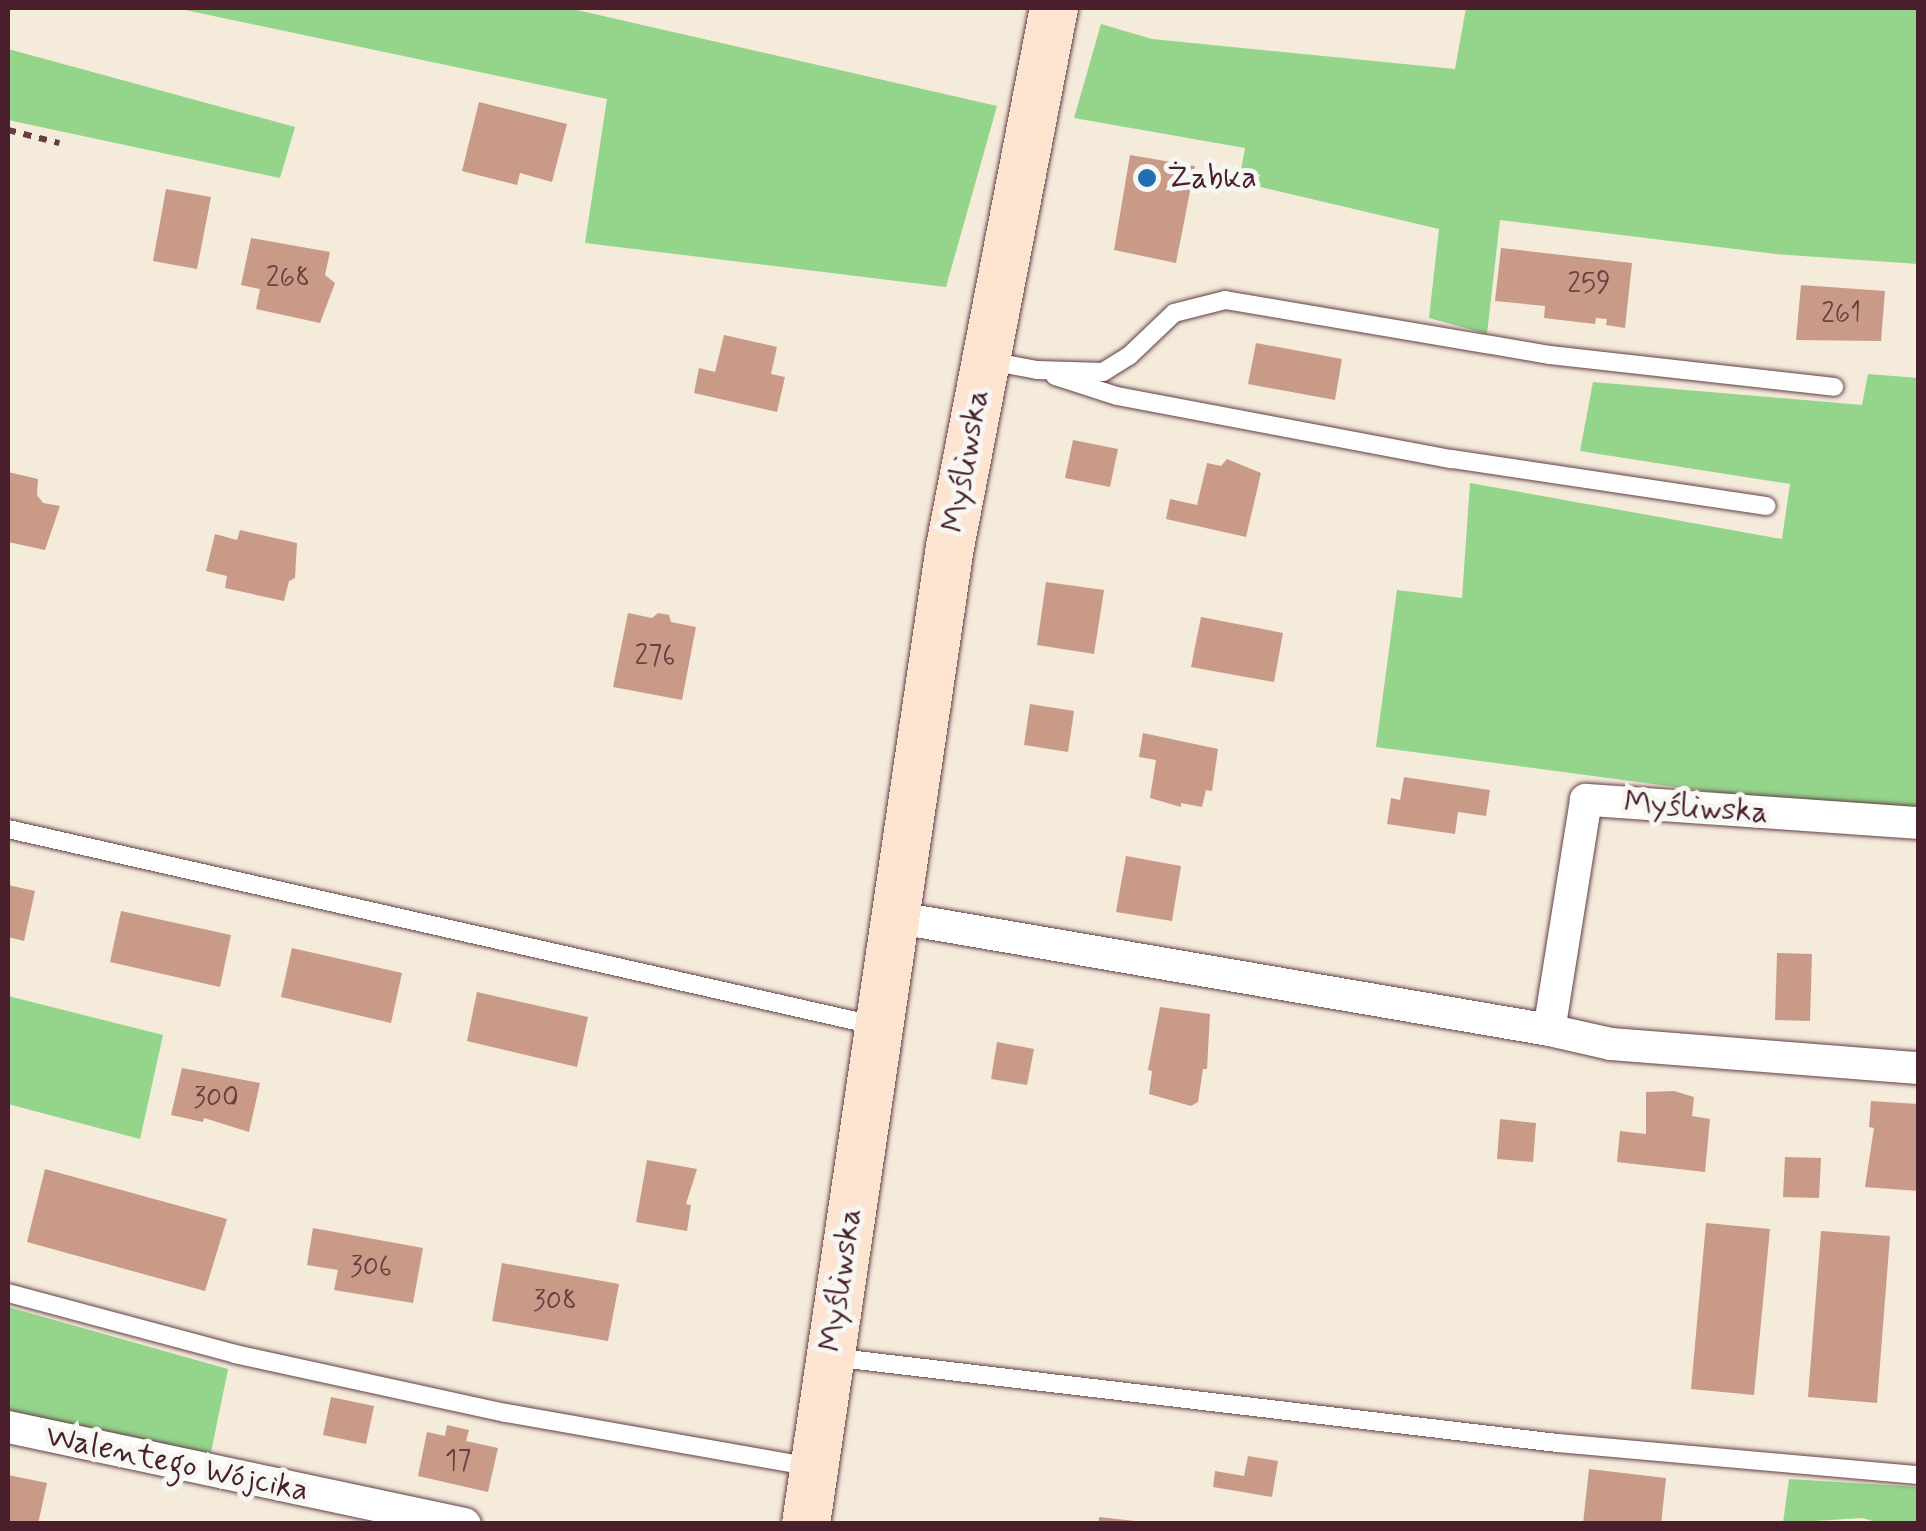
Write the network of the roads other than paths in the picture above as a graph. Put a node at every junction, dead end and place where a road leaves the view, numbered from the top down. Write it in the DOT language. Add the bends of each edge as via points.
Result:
graph roads {
  1 [pos="1054,8"];
  2 [pos="984,360"];
  3 [pos="1037,370"];
  4 [pos="1834,387"];
  5 [pos="1767,506"];
  6 [pos="1918,823"];
  7 [pos="8,829"];
  8 [pos="893,918"];
  9 [pos="878,1026"];
  10 [pos="1549,1030"];
  11 [pos="1918,1068"];
  12 [pos="8,1293"];
  13 [pos="830,1357"];
  14 [pos="8,1427"];
  15 [pos="814,1468"];
  16 [pos="1918,1475"];
  17 [pos="465,1524"];
  18 [pos="806,1524"];
  1 -- 2 [label="street, Myśliwska"];
  2 -- 3 [label="lane"];
  2 -- 8 [label="street, Myśliwska"];
  3 -- 4 [label="lane" via="1103,372 1174,313 1224,300 1550,355"];
  3 -- 5 [label="lane" via="1117,396 1452,459"];
  6 -- 10 [label="street, Myśliwska" via="1586,800"];
  7 -- 9 [label="lane"];
  8 -- 9 [label="street, Myśliwska"];
  8 -- 10 [label="street"];
  9 -- 13 [label="street, Myśliwska"];
  10 -- 11 [label="street" via="1611,1044"];
  12 -- 15 [label="lane" via="409,1392"];
  13 -- 15 [label="street, Myśliwska"];
  13 -- 16 [label="lane" via="1558,1443"];
  14 -- 17 [label="street, Walentego Wójcika"];
  15 -- 18 [label="street, Myśliwska"];
}
